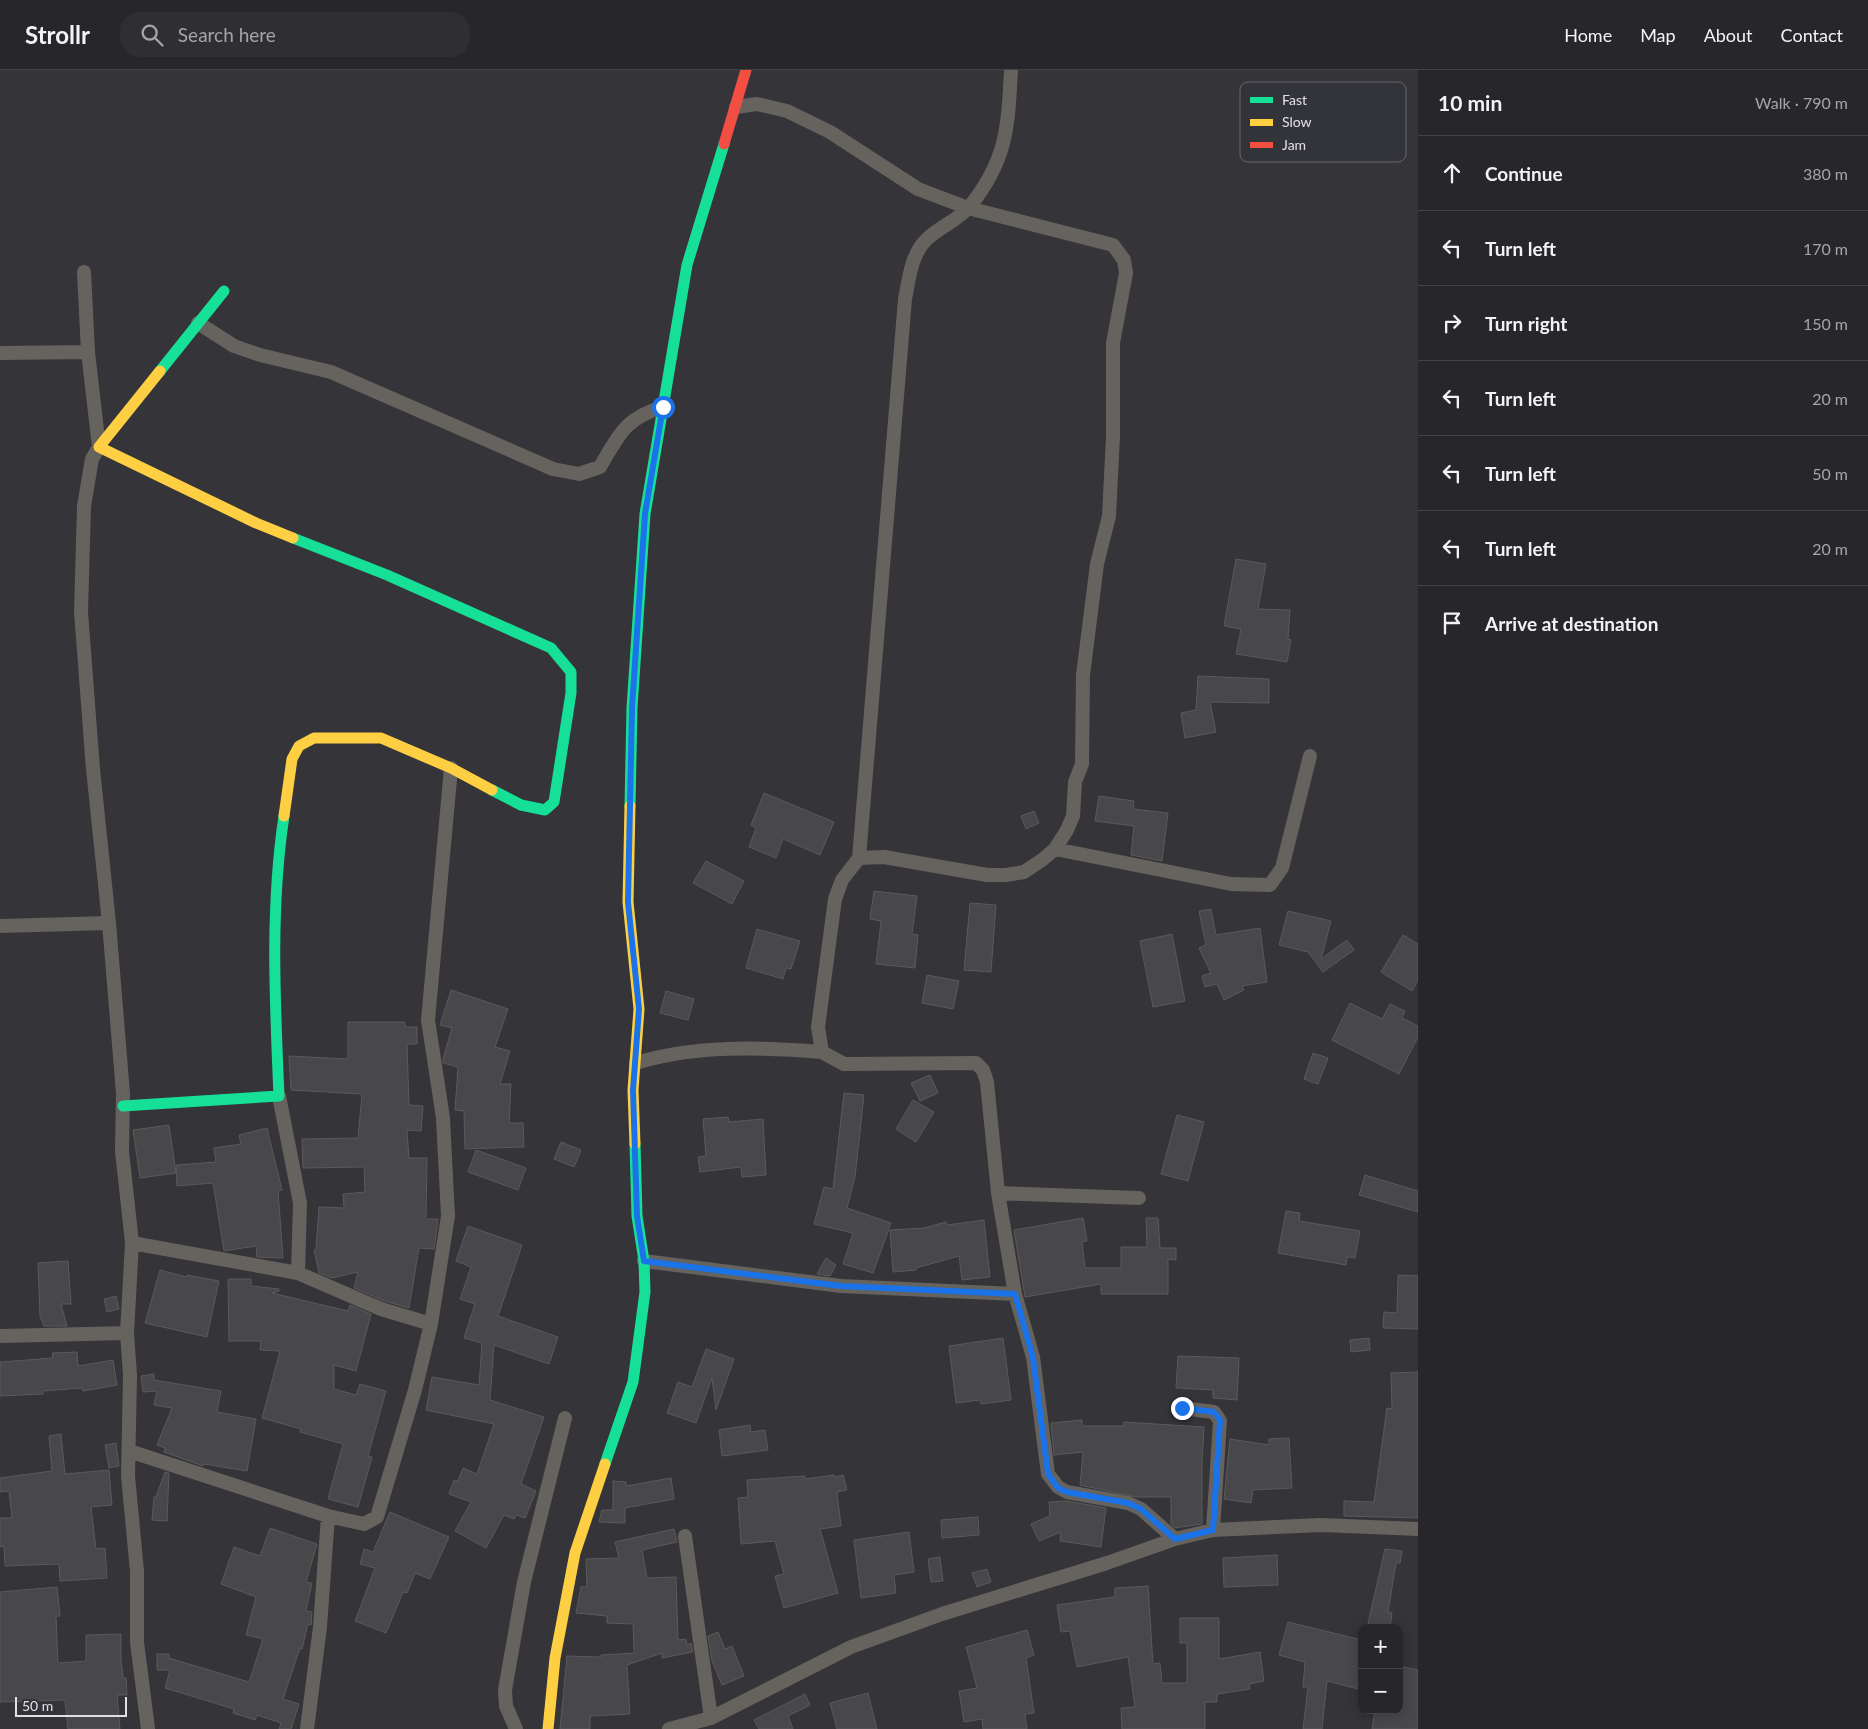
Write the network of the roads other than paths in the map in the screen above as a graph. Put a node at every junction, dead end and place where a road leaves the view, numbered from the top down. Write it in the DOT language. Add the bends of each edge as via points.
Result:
graph roads {
  1 [pos="746,70"];
  2 [pos="1011,70"];
  3 [pos="736,107"];
  4 [pos="968,208"];
  5 [pos="84,272"];
  6 [pos="224,291"];
  7 [pos="198,323"];
  8 [pos="88,352"];
  9 [pos="0,353"];
  10 [pos="663,407"];
  11 [pos="99,447"];
  12 [pos="1310,756"];
  13 [pos="451,768"];
  14 [pos="1055,849"];
  15 [pos="859,858"];
  16 [pos="109,922"];
  17 [pos="0,926"];
  18 [pos="822,1052"];
  19 [pos="636,1063"];
  20 [pos="279,1096"];
  21 [pos="123,1106"];
  22 [pos="998,1193"];
  23 [pos="1139,1198"];
  24 [pos="132,1243"];
  25 [pos="644,1261"];
  26 [pos="298,1273"];
  27 [pos="1015,1294"];
  28 [pos="431,1324"];
  29 [pos="127,1332"];
  30 [pos="0,1336"];
  31 [pos="1182,1408"];
  32 [pos="565,1418"];
  33 [pos="129,1451"];
  34 [pos="328,1516"];
  35 [pos="1213,1530"];
  36 [pos="1418,1530"];
  37 [pos="685,1536"];
  38 [pos="1175,1539"];
  39 [pos="711,1718"];
  40 [pos="148,1729"];
  41 [pos="307,1729"];
  42 [pos="516,1729"];
  43 [pos="548,1729"];
  44 [pos="669,1729"];
  1 -- 3 [label="street"];
  2 -- 4 [label="street" via="1008,127 994,172"];
  3 -- 4 [label="street" via="757,104 786,111 830,132 918,189"];
  3 -- 10 [label="street" via="688,265"];
  4 -- 14 [label="street" via="1113,245 1124,260 1126,273 1113,343 1113,437 1108,516 1097,564 1083,675 1082,764 1075,782 1073,816"];
  4 -- 15 [label="street" via="926,239 914,259 904,299"];
  5 -- 8 [label="street"];
  6 -- 7 [label="street"];
  7 -- 10 [label="street" via="234,346 331,372 553,469 579,474 600,468 626,425 647,411"];
  7 -- 11 [label="street"];
  8 -- 9 [label="street"];
  8 -- 11 [label="street"];
  10 -- 19 [label="street" via="645,514 632,708 628,902 639,1009"];
  11 -- 13 [label="street" via="256,523 387,575 550,648 571,672 571,693 554,802 545,810 521,805"];
  11 -- 16 [label="street" via="92,459 84,506 81,612"];
  12 -- 14 [label="street" via="1282,868 1270,885 1232,884"];
  13 -- 20 [label="street" via="381,738 314,738 299,746 292,759 278,854 275,997"];
  13 -- 28 [label="street" via="428,1020 443,1118 448,1216"];
  14 -- 15 [label="street" via="1024,872 1006,876 884,857"];
  15 -- 18 [label="street" via="842,880 835,899 818,1027"];
  16 -- 17 [label="street"];
  16 -- 21 [label="street"];
  18 -- 19 [label="street" via="704,1050 667,1053"];
  18 -- 22 [label="street" via="844,1064 976,1063 983,1070 987,1082"];
  19 -- 25 [label="street" via="633,1090 637,1216"];
  20 -- 21 [label="street"];
  20 -- 26 [label="street" via="300,1203"];
  21 -- 24 [label="street" via="122,1151"];
  22 -- 23 [label="street"];
  22 -- 27 [label="street"];
  24 -- 26 [label="street"];
  24 -- 29 [label="street"];
  25 -- 27 [label="street" via="841,1286"];
  25 -- 43 [label="street" via="645,1292 633,1382 575,1553 555,1658"];
  26 -- 28 [label="street" via="381,1309"];
  27 -- 38 [label="street" via="1033,1358 1048,1474 1058,1488 1067,1492 1128,1503 1141,1509"];
  28 -- 34 [label="street" via="415,1390 376,1517 364,1524"];
  29 -- 30 [label="street"];
  29 -- 33 [label="street"];
  31 -- 35 [label="street" via="1214,1412 1220,1420"];
  32 -- 42 [label="street" via="524,1582 505,1690 506,1706"];
  33 -- 34 [label="street"];
  33 -- 40 [label="street" via="128,1476 137,1571 137,1642"];
  34 -- 41 [label="street" via="320,1627"];
  35 -- 36 [label="street" via="1321,1525"];
  35 -- 38 [label="street"];
  37 -- 39 [label="street"];
  38 -- 39 [label="street" via="942,1614 851,1647"];
  39 -- 44 [label="street"];
}
